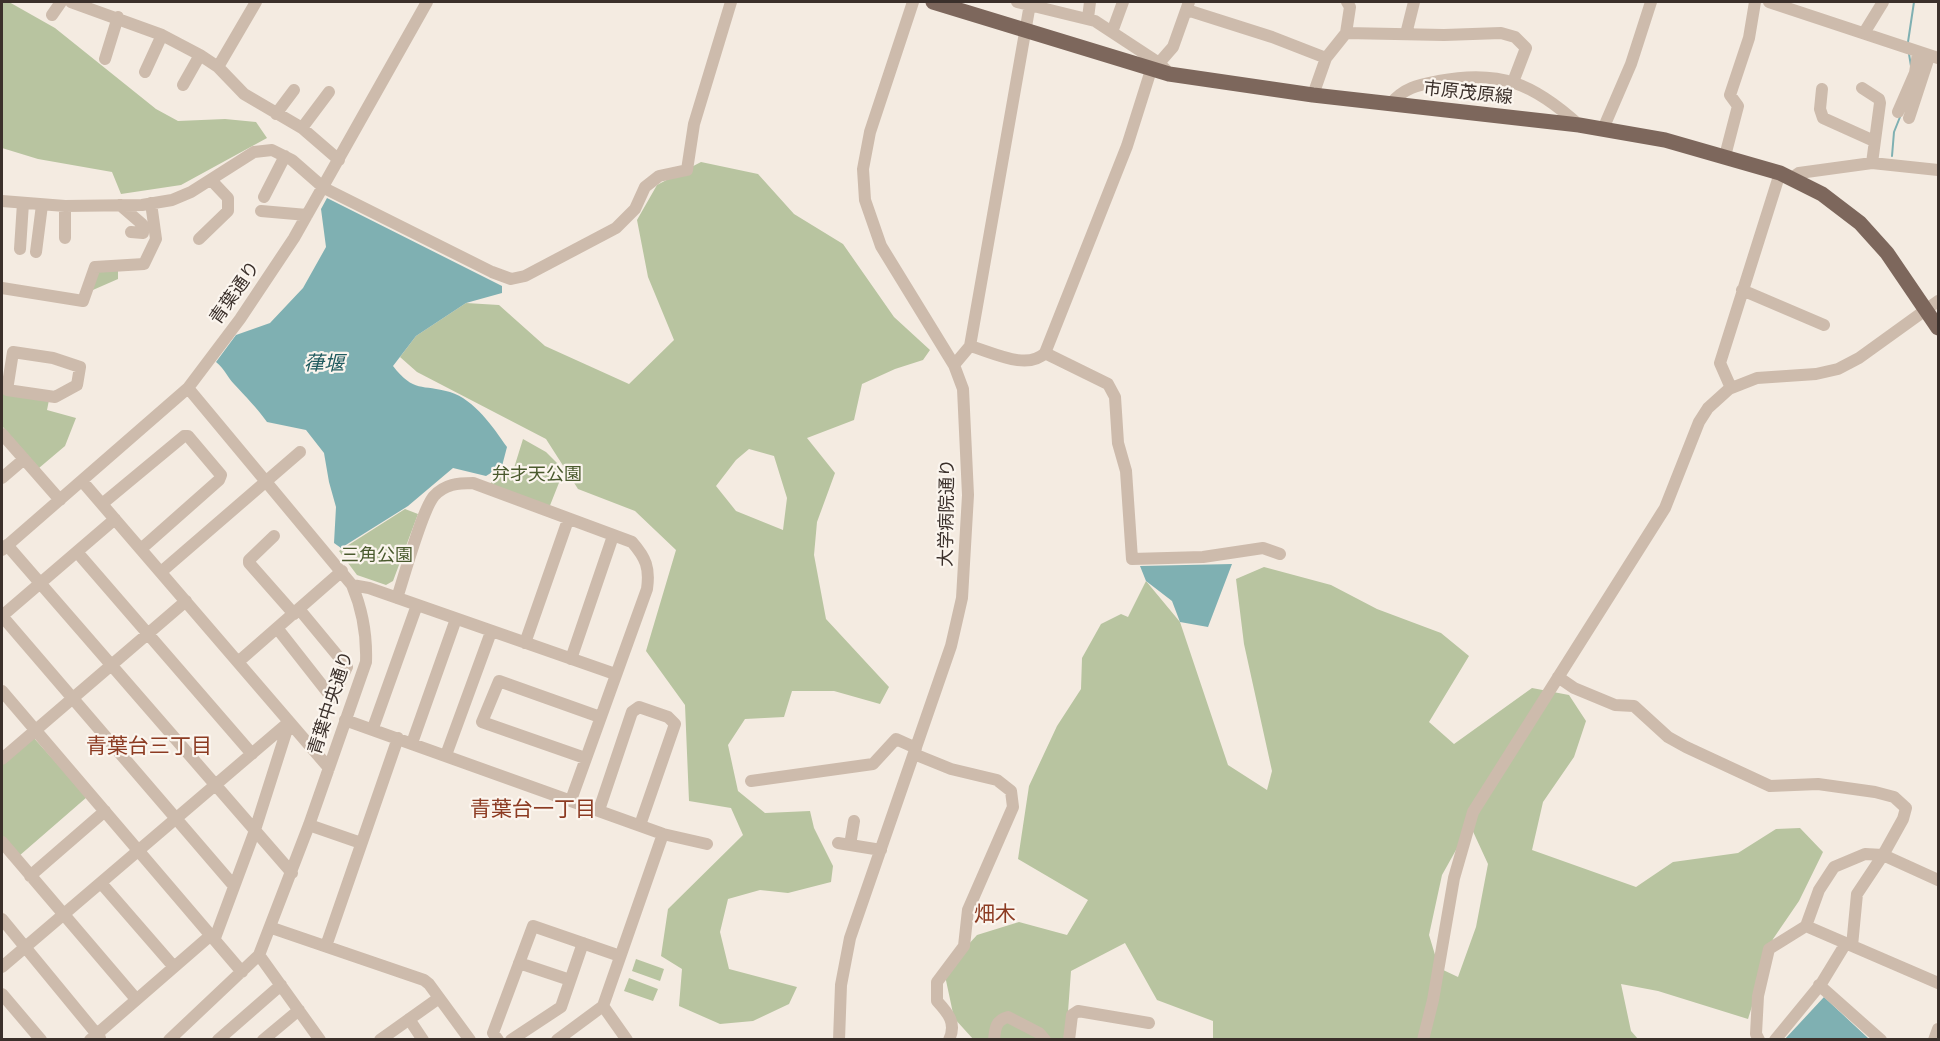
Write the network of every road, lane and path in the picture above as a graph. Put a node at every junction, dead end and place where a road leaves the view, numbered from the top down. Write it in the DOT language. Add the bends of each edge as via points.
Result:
graph roads {
  1 [pos="61,2"];
  2 [pos="71,2"];
  3 [pos="256,2"];
  4 [pos="424,2"];
  5 [pos="731,2"];
  6 [pos="913,2"];
  7 [pos="933,2"];
  8 [pos="1017,2"];
  9 [pos="1090,2"];
  10 [pos="1124,2"];
  11 [pos="1347,2"];
  12 [pos="1414,2"];
  13 [pos="1651,2"];
  14 [pos="1755,2"];
  15 [pos="1768,2"];
  16 [pos="1884,2"];
  17 [pos="1039,4"];
  18 [pos="1188,6"];
  19 [pos="52,15"];
  20 [pos="118,17"];
  21 [pos="1088,18"];
  22 [pos="1026,32"];
  23 [pos="1112,32"];
  24 [pos="1346,33"];
  25 [pos="1864,33"];
  26 [pos="1406,34"];
  27 [pos="162,35"];
  28 [pos="200,54"];
  29 [pos="1928,56"];
  30 [pos="1326,58"];
  31 [pos="105,59"];
  32 [pos="218,67"];
  33 [pos="1160,69"];
  34 [pos="145,72"];
  35 [pos="1513,82"];
  36 [pos="183,85"];
  37 [pos="1862,88"];
  38 [pos="1822,89"];
  39 [pos="294,90"];
  40 [pos="329,93"];
  41 [pos="1313,95"];
  42 [pos="1390,104"];
  43 [pos="276,114"];
  44 [pos="1879,114"];
  45 [pos="1580,124"];
  46 [pos="302,128"];
  47 [pos="1603,129"];
  48 [pos="1874,141"];
  49 [pos="285,156"];
  50 [pos="1725,156"];
  51 [pos="339,160"];
  52 [pos="1872,163"];
  53 [pos="1938,170"];
  54 [pos="1786,176"];
  55 [pos="212,180"];
  56 [pos="324,188"];
  57 [pos="264,197"];
  58 [pos="2,201"];
  59 [pos="23,203"];
  60 [pos="151,203"];
  61 [pos="42,205"];
  62 [pos="120,205"];
  63 [pos="65,206"];
  64 [pos="261,211"];
  65 [pos="307,215"];
  66 [pos="131,232"];
  67 [pos="65,238"];
  68 [pos="199,239"];
  69 [pos="20,249"];
  70 [pos="36,252"];
  71 [pos="2,288"];
  72 [pos="1742,290"];
  73 [pos="1932,306"];
  74 [pos="1824,325"];
  75 [pos="1938,328"];
  76 [pos="970,346"];
  77 [pos="1045,353"];
  78 [pos="954,365"];
  79 [pos="6,372"];
  80 [pos="188,388"];
  81 [pos="1731,388"];
  82 [pos="2,434"];
  83 [pos="300,452"];
  84 [pos="23,460"];
  85 [pos="2,478"];
  86 [pos="82,481"];
  87 [pos="265,482"];
  88 [pos="60,500"];
  89 [pos="102,504"];
  90 [pos="115,519"];
  91 [pos="568,520"];
  92 [pos="274,536"];
  93 [pos="613,536"];
  94 [pos="4,547"];
  95 [pos="141,549"];
  96 [pos="77,552"];
  97 [pos="1280,554"];
  98 [pos="342,571"];
  99 [pos="161,572"];
  100 [pos="40,583"];
  101 [pos="352,585"];
  102 [pos="397,598"];
  103 [pos="186,601"];
  104 [pos="417,605"];
  105 [pos="296,611"];
  106 [pos="2,616"];
  107 [pos="456,619"];
  108 [pos="277,628"];
  109 [pos="490,632"];
  110 [pos="147,634"];
  111 [pos="525,644"];
  112 [pos="571,659"];
  113 [pos="238,662"];
  114 [pos="111,665"];
  115 [pos="615,674"];
  116 [pos="1558,677"];
  117 [pos="2,691"];
  118 [pos="73,699"];
  119 [pos="600,717"];
  120 [pos="345,720"];
  121 [pos="290,722"];
  122 [pos="373,729"];
  123 [pos="36,730"];
  124 [pos="398,738"];
  125 [pos="412,743"];
  126 [pos="915,751"];
  127 [pos="252,754"];
  128 [pos="446,755"];
  129 [pos="585,758"];
  130 [pos="2,759"];
  131 [pos="329,768"];
  132 [pos="751,781"];
  133 [pos="214,786"];
  134 [pos="571,800"];
  135 [pos="599,810"];
  136 [pos="105,811"];
  137 [pos="176,819"];
  138 [pos="854,821"];
  139 [pos="309,825"];
  140 [pos="640,825"];
  141 [pos="254,833"];
  142 [pos="663,834"];
  143 [pos="2,842"];
  144 [pos="362,843"];
  145 [pos="707,844"];
  146 [pos="881,850"];
  147 [pos="139,851"];
  148 [pos="1883,855"];
  149 [pos="292,873"];
  150 [pos="30,876"];
  151 [pos="1938,880"];
  152 [pos="101,883"];
  153 [pos="234,886"];
  154 [pos="63,915"];
  155 [pos="2,919"];
  156 [pos="1806,926"];
  157 [pos="272,928"];
  158 [pos="213,936"];
  159 [pos="583,943"];
  160 [pos="1849,944"];
  161 [pos="26,946"];
  162 [pos="326,946"];
  163 [pos="260,955"];
  164 [pos="620,956"];
  165 [pos="519,963"];
  166 [pos="2,967"];
  167 [pos="174,967"];
  168 [pos="242,972"];
  169 [pos="570,980"];
  170 [pos="1938,983"];
  171 [pos="281,985"];
  172 [pos="1820,985"];
  173 [pos="2,994"];
  174 [pos="439,998"];
  175 [pos="136,999"];
  176 [pos="603,1006"];
  177 [pos="299,1010"];
  178 [pos="409,1020"];
  179 [pos="1149,1023"];
  180 [pos="1938,1029"];
  181 [pos="572,1035"];
  182 [pos="96,1037"];
  183 [pos="41,1040"];
  184 [pos="169,1040"];
  185 [pos="218,1040"];
  186 [pos="263,1040"];
  187 [pos="320,1040"];
  188 [pos="380,1040"];
  189 [pos="423,1040"];
  190 [pos="470,1040"];
  191 [pos="498,1040"];
  192 [pos="511,1040"];
  193 [pos="557,1040"];
  194 [pos="627,1040"];
  195 [pos="839,1040"];
  196 [pos="949,1040"];
  197 [pos="994,1040"];
  198 [pos="1045,1040"];
  199 [pos="1069,1040"];
  200 [pos="1423,1040"];
  201 [pos="1759,1040"];
  202 [pos="1774,1040"];
  203 [pos="1881,1040"];
  204 [pos="1934,1040"];
  1 -- 19 [label="street"];
  2 -- 20 [label="street"];
  3 -- 32 [label="street"];
  4 -- 51 [label="street, 青葉通り"];
  5 -- 56 [label="street" via="694,124 687,170 659,176 645,187 635,209 616,228 525,276 511,279 492,272"];
  6 -- 78 [label="street, 大学病院通り" via="870,132 862,169 865,200 881,246"];
  7 -- 22 [label="main road, 市原茂原線"];
  8 -- 17 [label="street"];
  9 -- 21 [label="street"];
  10 -- 23 [label="street"];
  11 -- 24 [label="street" via="1350,7"];
  12 -- 26 [label="street"];
  13 -- 47 [label="street" via="1631,64"];
  14 -- 50 [label="street" via="1749,38 1731,95 1738,106"];
  15 -- 25 [label="street"];
  16 -- 25 [label="street"];
  17 -- 21 [label="street"];
  17 -- 22 [label="street"];
  18 -- 30 [label="street"];
  18 -- 33 [label="street"];
  20 -- 27 [label="street"];
  20 -- 31 [label="street"];
  21 -- 23 [label="street"];
  22 -- 33 [label="main road, 市原茂原線"];
  22 -- 76 [label="street"];
  23 -- 33 [label="street"];
  24 -- 26 [label="street"];
  24 -- 30 [label="street"];
  25 -- 29 [label="street"];
  26 -- 35 [label="street" via="1501,33 1515,37 1526,48"];
  27 -- 28 [label="street"];
  27 -- 34 [label="street"];
  28 -- 32 [label="street"];
  28 -- 36 [label="street"];
  29 -- 44 [label="street" via="1915,73 1906,114"];
  30 -- 41 [label="street"];
  32 -- 43 [label="street" via="244,94"];
  33 -- 41 [label="main road, 市原茂原線"];
  33 -- 77 [label="street"];
  35 -- 42 [label="street" via="1468,75 1408,87"];
  35 -- 45 [label="street" via="1555,103"];
  37 -- 44 [label="street" via="1879,99"];
  38 -- 48 [label="street" via="1823,118"];
  39 -- 43 [label="street"];
  40 -- 46 [label="street"];
  41 -- 42 [label="main road, 市原茂原線"];
  42 -- 45 [label="main road, 市原茂原線"];
  43 -- 46 [label="street"];
  44 -- 48 [label="street"];
  45 -- 47 [label="main road, 市原茂原線"];
  46 -- 51 [label="street"];
  47 -- 50 [label="main road, 市原茂原線"];
  48 -- 52 [label="street"];
  49 -- 55 [label="street" via="272,150 254,152"];
  49 -- 56 [label="street"];
  49 -- 57 [label="street"];
  50 -- 54 [label="main road, 市原茂原線"];
  51 -- 56 [label="street, 青葉通り"];
  52 -- 53 [label="street"];
  52 -- 54 [label="street"];
  54 -- 72 [label="street"];
  54 -- 73 [label="main road, 市原茂原線" via="1822,194 1860,223"];
  55 -- 60 [label="street" via="172,200"];
  55 -- 68 [label="street" via="228,198 228,210"];
  56 -- 65 [label="street, 青葉通り"];
  58 -- 59 [label="street"];
  59 -- 61 [label="street"];
  59 -- 69 [label="street"];
  60 -- 62 [label="street"];
  60 -- 71 [label="street" via="156,239 144,264 95,267 83,302"];
  61 -- 63 [label="street"];
  61 -- 70 [label="street"];
  62 -- 63 [label="street"];
  62 -- 66 [label="street" via="142,224 143,233"];
  63 -- 67 [label="street"];
  64 -- 65 [label="street"];
  65 -- 80 [label="street, 青葉通り" via="240,319"];
  72 -- 74 [label="street"];
  72 -- 81 [label="street" via="1720,363"];
  73 -- 75 [label="main road, 市原茂原線"];
  73 -- 81 [label="street" via="1838,369 1757,378"];
  76 -- 77 [label="street" via="1018,360 1040,358"];
  76 -- 78 [label="street"];
  77 -- 97 [label="street" via="1108,384 1114,397 1126,471 1132,559 1203,557 1252,548"];
  78 -- 126 [label="street, 大学病院通り" via="966,412 968,495 962,598 951,646"];
  79 -- 79 [label="street" via="7,390 56,397 77,385 80,367 13,352"];
  80 -- 86 [label="street, 青葉通り"];
  80 -- 87 [label="street, 青葉中央通り"];
  81 -- 116 [label="street" via="1716,399 1699,422 1665,508"];
  82 -- 84 [label="street"];
  83 -- 87 [label="street"];
  84 -- 85 [label="street"];
  84 -- 88 [label="street"];
  86 -- 88 [label="street, 青葉通り"];
  86 -- 89 [label="street"];
  87 -- 98 [label="street, 青葉中央通り"];
  87 -- 99 [label="street"];
  88 -- 94 [label="street, 青葉通り"];
  89 -- 90 [label="street"];
  89 -- 95 [label="street" via="188,436 221,475 219,480"];
  90 -- 95 [label="street"];
  90 -- 96 [label="street"];
  91 -- 93 [label="street"];
  91 -- 102 [label="street" via="473,483 444,488 431,502"];
  91 -- 111 [label="street"];
  92 -- 105 [label="street" via="249,563"];
  93 -- 112 [label="street"];
  93 -- 115 [label="street" via="632,542 645,557 649,571 647,589"];
  94 -- 100 [label="street"];
  95 -- 99 [label="street"];
  96 -- 100 [label="street"];
  96 -- 110 [label="street"];
  98 -- 101 [label="street, 青葉中央通り"];
  98 -- 105 [label="street"];
  99 -- 103 [label="street"];
  100 -- 106 [label="street"];
  100 -- 114 [label="street"];
  101 -- 102 [label="street"];
  101 -- 120 [label="street, 青葉中央通り" via="364,618 366,662"];
  102 -- 104 [label="street"];
  103 -- 110 [label="street"];
  103 -- 113 [label="street"];
  104 -- 107 [label="street"];
  104 -- 122 [label="street"];
  105 -- 108 [label="street"];
  105 -- 108 [label="street" via="347,667 332,698"];
  106 -- 118 [label="street"];
  107 -- 109 [label="street"];
  107 -- 125 [label="street"];
  108 -- 113 [label="street"];
  109 -- 111 [label="street"];
  109 -- 128 [label="street"];
  110 -- 114 [label="street"];
  110 -- 127 [label="street"];
  111 -- 112 [label="street"];
  112 -- 115 [label="street"];
  113 -- 121 [label="street"];
  114 -- 118 [label="street"];
  114 -- 133 [label="street"];
  115 -- 119 [label="street"];
  116 -- 148 [label="street" via="1615,705 1634,706 1668,737 1770,786 1818,784 1894,797 1906,808 1904,819"];
  116 -- 200 [label="street" via="1473,812 1456,867 1434,1000"];
  117 -- 123 [label="street"];
  118 -- 123 [label="street"];
  118 -- 137 [label="street"];
  119 -- 129 [label="street"];
  119 -- 129 [label="street" via="498,681 482,722"];
  120 -- 122 [label="street"];
  120 -- 131 [label="street, 青葉中央通り"];
  121 -- 127 [label="street"];
  121 -- 131 [label="street"];
  121 -- 141 [label="street"];
  122 -- 124 [label="street"];
  123 -- 130 [label="street"];
  123 -- 136 [label="street"];
  124 -- 125 [label="street"];
  124 -- 144 [label="street"];
  125 -- 128 [label="street"];
  126 -- 132 [label="street" via="896,739 873,764"];
  126 -- 146 [label="street, 大学病院通り"];
  126 -- 196 [label="street" via="951,769 997,780 1007,786 1012,796 1012,807 968,910 964,946 937,982 937,1001 951,1017 953,1029"];
  127 -- 133 [label="street"];
  128 -- 134 [label="street"];
  129 -- 134 [label="street"];
  131 -- 139 [label="street, 青葉中央通り"];
  133 -- 137 [label="street"];
  133 -- 141 [label="street"];
  134 -- 135 [label="street"];
  135 -- 140 [label="street"];
  135 -- 140 [label="street" via="632,712 639,707 668,717 675,724"];
  136 -- 147 [label="street"];
  136 -- 150 [label="street"];
  137 -- 147 [label="street"];
  137 -- 153 [label="street"];
  138 -- 146 [label="street" via="844,844"];
  139 -- 144 [label="street"];
  139 -- 149 [label="street, 青葉中央通り"];
  140 -- 142 [label="street"];
  141 -- 149 [label="street"];
  141 -- 153 [label="street"];
  142 -- 145 [label="street"];
  142 -- 164 [label="street"];
  143 -- 150 [label="street"];
  144 -- 162 [label="street"];
  146 -- 195 [label="street, 大学病院通り" via="843,963"];
  147 -- 152 [label="street"];
  147 -- 158 [label="street"];
  148 -- 151 [label="street"];
  148 -- 156 [label="street" via="1865,854 1834,867 1819,890"];
  148 -- 160 [label="street" via="1857,894"];
  149 -- 157 [label="street, 青葉中央通り"];
  150 -- 154 [label="street"];
  152 -- 154 [label="street"];
  152 -- 167 [label="street"];
  153 -- 158 [label="street"];
  154 -- 161 [label="street"];
  154 -- 175 [label="street"];
  155 -- 161 [label="street"];
  156 -- 160 [label="street"];
  156 -- 201 [label="street" via="1769,949 1758,996"];
  157 -- 162 [label="street"];
  157 -- 163 [label="street, 青葉中央通り"];
  158 -- 167 [label="street"];
  158 -- 168 [label="street"];
  159 -- 164 [label="street"];
  159 -- 165 [label="street" via="533,926"];
  159 -- 169 [label="street"];
  160 -- 170 [label="street"];
  160 -- 172 [label="street"];
  161 -- 166 [label="street"];
  161 -- 182 [label="street"];
  162 -- 174 [label="street" via="424,980"];
  163 -- 168 [label="street, 青葉中央通り"];
  163 -- 171 [label="street"];
  164 -- 176 [label="street"];
  165 -- 169 [label="street"];
  165 -- 191 [label="street" via="493,1034"];
  167 -- 175 [label="street"];
  168 -- 184 [label="street, 青葉中央通り"];
  169 -- 192 [label="street" via="561,1007"];
  171 -- 177 [label="street"];
  171 -- 185 [label="street"];
  172 -- 202 [label="street"];
  172 -- 203 [label="street"];
  173 -- 183 [label="street"];
  174 -- 178 [label="street"];
  174 -- 190 [label="street"];
  175 -- 182 [label="street"];
  176 -- 181 [label="street"];
  176 -- 194 [label="street"];
  177 -- 186 [label="street"];
  177 -- 187 [label="street"];
  178 -- 188 [label="street"];
  178 -- 189 [label="street"];
  179 -- 199 [label="street" via="1078,1011 1072,1015"];
  180 -- 204 [label="street"];
  181 -- 193 [label="street"];
  197 -- 198 [label="street" via="995,1028 1008,1017"];
}
